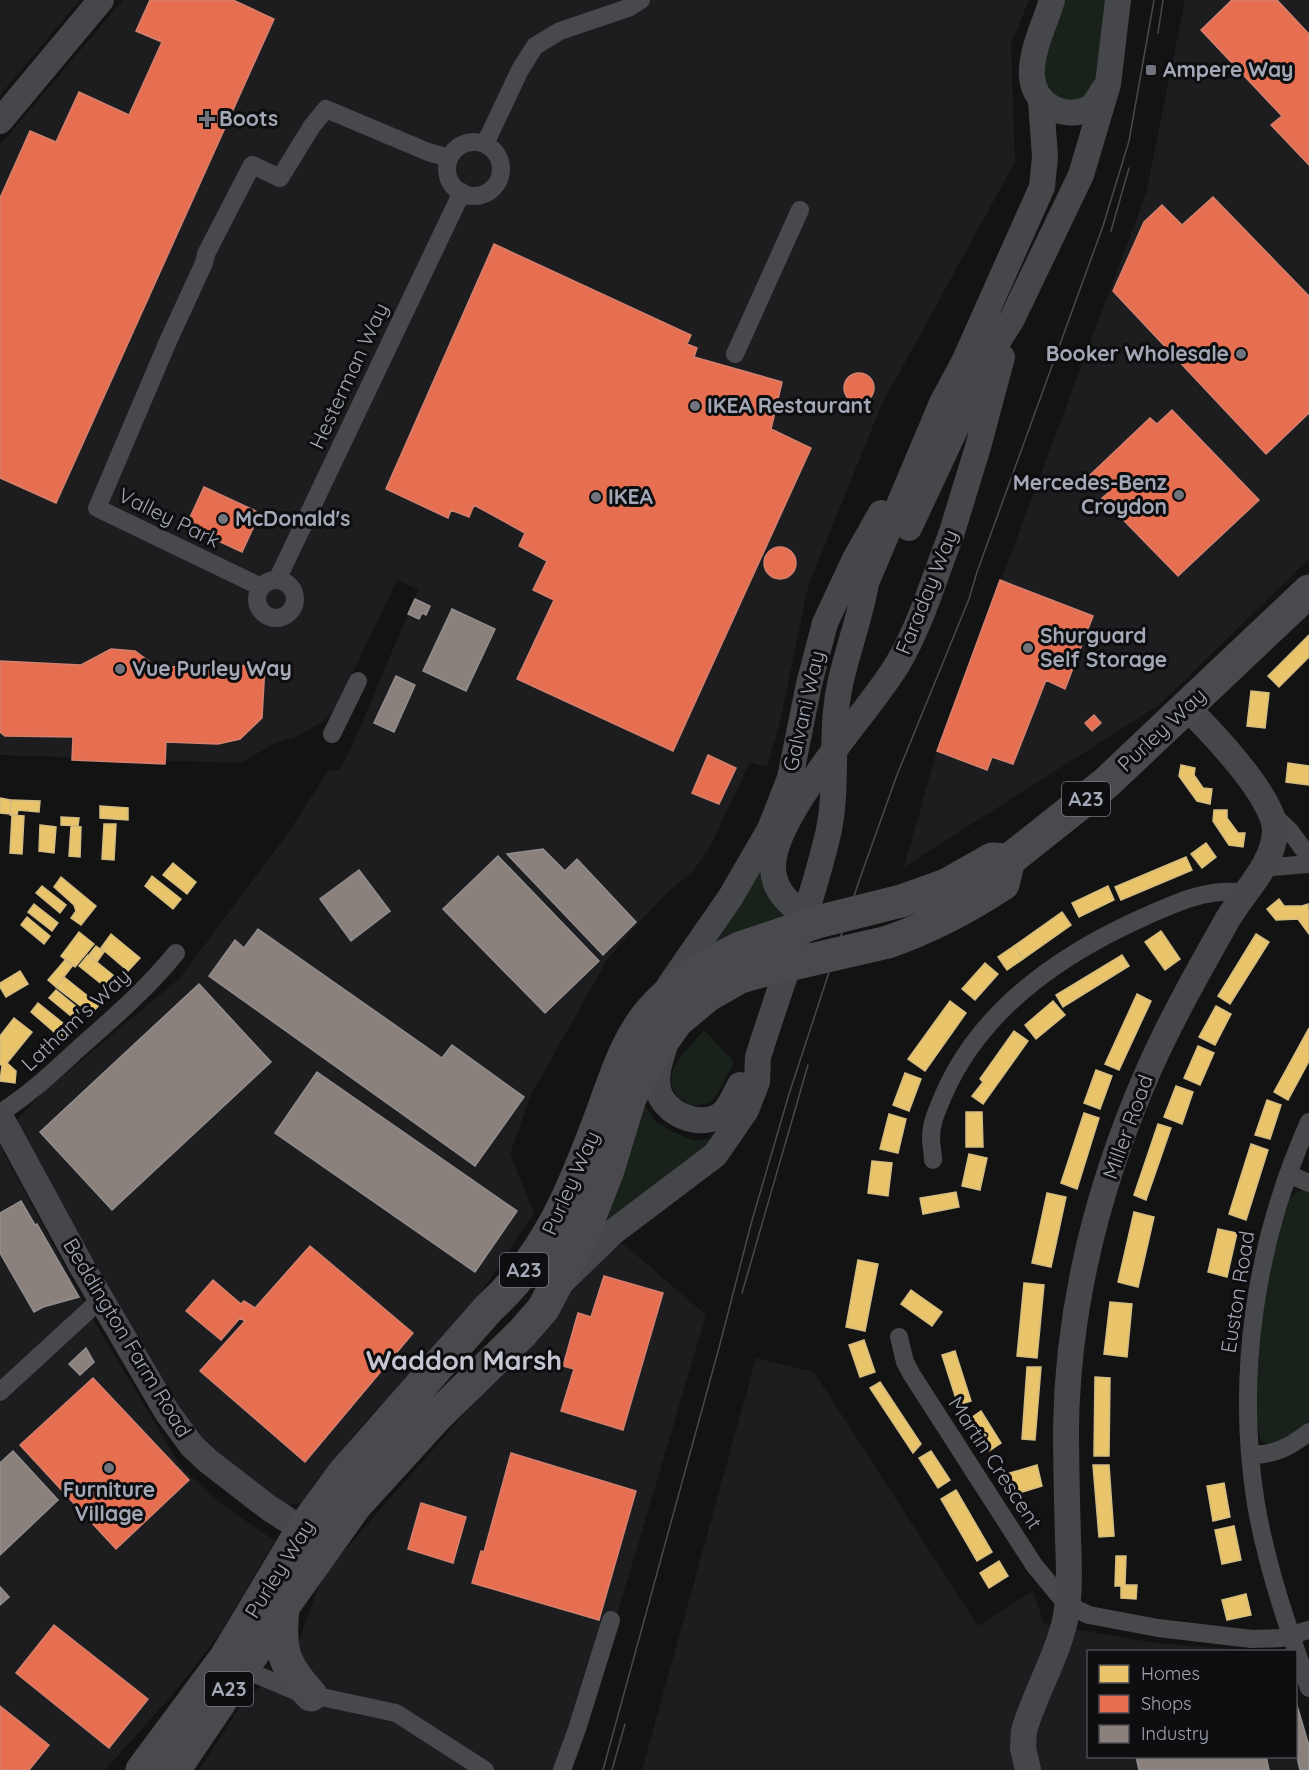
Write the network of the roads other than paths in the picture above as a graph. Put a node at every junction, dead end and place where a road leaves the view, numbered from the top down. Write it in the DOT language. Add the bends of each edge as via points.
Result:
graph roads {
  1 [pos="101,0"];
  2 [pos="641,0"];
  3 [pos="1052,0"];
  4 [pos="1118,0"];
  5 [pos="1108,84"];
  6 [pos="1041,101"];
  7 [pos="0,121"];
  8 [pos="485,144"];
  9 [pos="449,158"];
  10 [pos="462,192"];
  11 [pos="800,210"];
  12 [pos="1012,319"];
  13 [pos="735,354"];
  14 [pos="942,403"];
  15 [pos="269,584"];
  16 [pos="1309,591"];
  17 [pos="861,611"];
  18 [pos="358,681"];
  19 [pos="1198,718"];
  20 [pos="332,734"];
  21 [pos="1273,815"];
  22 [pos="1303,832"];
  23 [pos="1309,857"];
  24 [pos="1009,860"];
  25 [pos="1309,864"];
  26 [pos="1262,868"];
  27 [pos="1244,893"];
  28 [pos="818,922"];
  29 [pos="176,953"];
  30 [pos="740,963"];
  31 [pos="659,1022"];
  32 [pos="758,1057"];
  33 [pos="0,1114"];
  34 [pos="1309,1122"];
  35 [pos="933,1160"];
  36 [pos="1288,1174"];
  37 [pos="1309,1183"];
  38 [pos="552,1292"];
  39 [pos="100,1300"];
  40 [pos="899,1337"];
  41 [pos="0,1392"];
  42 [pos="1309,1432"];
  43 [pos="1251,1455"];
  44 [pos="314,1538"];
  45 [pos="1067,1605"];
  46 [pos="283,1607"];
  47 [pos="611,1620"];
  48 [pos="1309,1630"];
  49 [pos="1291,1636"];
  50 [pos="1296,1650"];
  51 [pos="1297,1653"];
  52 [pos="234,1663"];
  53 [pos="1309,1688"];
  54 [pos="311,1695"];
  55 [pos="142,1770"];
  56 [pos="174,1770"];
  57 [pos="485,1770"];
  58 [pos="562,1770"];
  59 [pos="1028,1770"];
  1 -- 7 [label="street"];
  2 -- 8 [label="street" via="561,31 535,46"];
  3 -- 6 [label="street" via="1032,60 1033,89"];
  4 -- 5 [label="street"];
  5 -- 6 [label="street" via="1093,107 1076,113 1058,112"];
  5 -- 12 [label="street" via="1081,175"];
  6 -- 14 [label="street" via="1046,157 1042,187"];
  8 -- 9 [label="street" via="463,144"];
  8 -- 10 [label="street" via="497,155 499,178 486,193"];
  9 -- 10 [label="street" via="447,172 452,185"];
  9 -- 15 [label="street, Valley Park" via="326,109 280,178 252,165 206,254 97,508"];
  10 -- 15 [label="street, Hesterman Way"];
  11 -- 13 [label="street"];
  12 -- 17 [label="street" via="993,348 882,585"];
  12 -- 28 [label="street, Faraday Way, bridge" via="951,535 911,639 897,666 797,804 777,843 772,868 778,890 793,907"];
  14 -- 17 [label="street" via="866,582"];
  14 -- 31 [label="street, Galvani Way" via="855,559 825,623 808,684 790,778 770,829"];
  16 -- 19 [label="highway, Purley Way / A23"];
  17 -- 32 [label="street" via="843,669 836,711 834,793 826,843"];
  18 -- 20 [label="street"];
  19 -- 21 [label="street" via="1236,762"];
  19 -- 24 [label="highway, Purley Way / A23" via="1158,732 1089,797"];
  21 -- 22 [label="street"];
  21 -- 26 [label="street, Miller Road" via="1274,842"];
  22 -- 23 [label="street"];
  24 -- 28 [label="highway, Purley Way / A23, bridge" via="992,860 946,885 901,901"];
  24 -- 30 [label="highway, Purley Way / A23, bridge" via="1003,884 962,911 888,942 758,972"];
  25 -- 26 [label="street"];
  26 -- 27 [label="street, Miller Road"];
  27 -- 35 [label="street" via="1208,893 1158,910 1086,945 1018,994 982,1032 951,1079 933,1121"];
  27 -- 45 [label="street, Miller Road" via="1150,1066 1107,1184 1087,1257 1075,1318 1068,1389"];
  28 -- 30 [label="highway, Purley Way / A23, bridge"];
  29 -- 33 [label="street, Latham's Way" via="110,1021"];
  30 -- 31 [label="highway, Purley Way / A23" via="695,972 681,982"];
  31 -- 32 [label="street" via="658,1090 670,1108 691,1119 714,1118 724,1112"];
  31 -- 38 [label="highway, Purley Way / A23" via="583,1234"];
  31 -- 44 [label="highway, Purley Way / A23" via="629,1043 581,1168 541,1248 505,1294 353,1462"];
  32 -- 38 [label="street" via="757,1082 746,1110 715,1155 613,1233"];
  33 -- 39 [label="street, Beddington Farm Road"];
  34 -- 36 [label="street, Euston Road"];
  36 -- 37 [label="street"];
  36 -- 43 [label="street, Euston Road" via="1269,1237 1253,1313 1248,1383"];
  38 -- 44 [label="highway, Purley Way / A23" via="522,1333 437,1416 355,1506"];
  39 -- 41 [label="street"];
  39 -- 44 [label="street, Beddington Farm Road" via="167,1412 192,1446 226,1476"];
  40 -- 45 [label="street, Martin Crescent" via="912,1375 1034,1564"];
  42 -- 43 [label="street" via="1279,1452"];
  43 -- 49 [label="street, Euston Road" via="1264,1542"];
  44 -- 46 [label="highway, Purley Way / A23"];
  44 -- 52 [label="highway, Purley Way / A23"];
  45 -- 49 [label="street" via="1089,1615 1178,1631 1252,1639"];
  45 -- 59 [label="street, Miller Road" via="1061,1632 1024,1731"];
  46 -- 52 [label="highway, Purley Way / A23"];
  46 -- 54 [label="highway" via="280,1635 284,1657"];
  47 -- 58 [label="street"];
  48 -- 49 [label="street"];
  49 -- 50 [label="street, Euston Road"];
  51 -- 53 [label="street, Euston Road"];
  52 -- 54 [label="street"];
  52 -- 55 [label="highway, Purley Way / A23"];
  52 -- 56 [label="highway, Purley Way / A23"];
  54 -- 57 [label="street" via="396,1713"];
}
